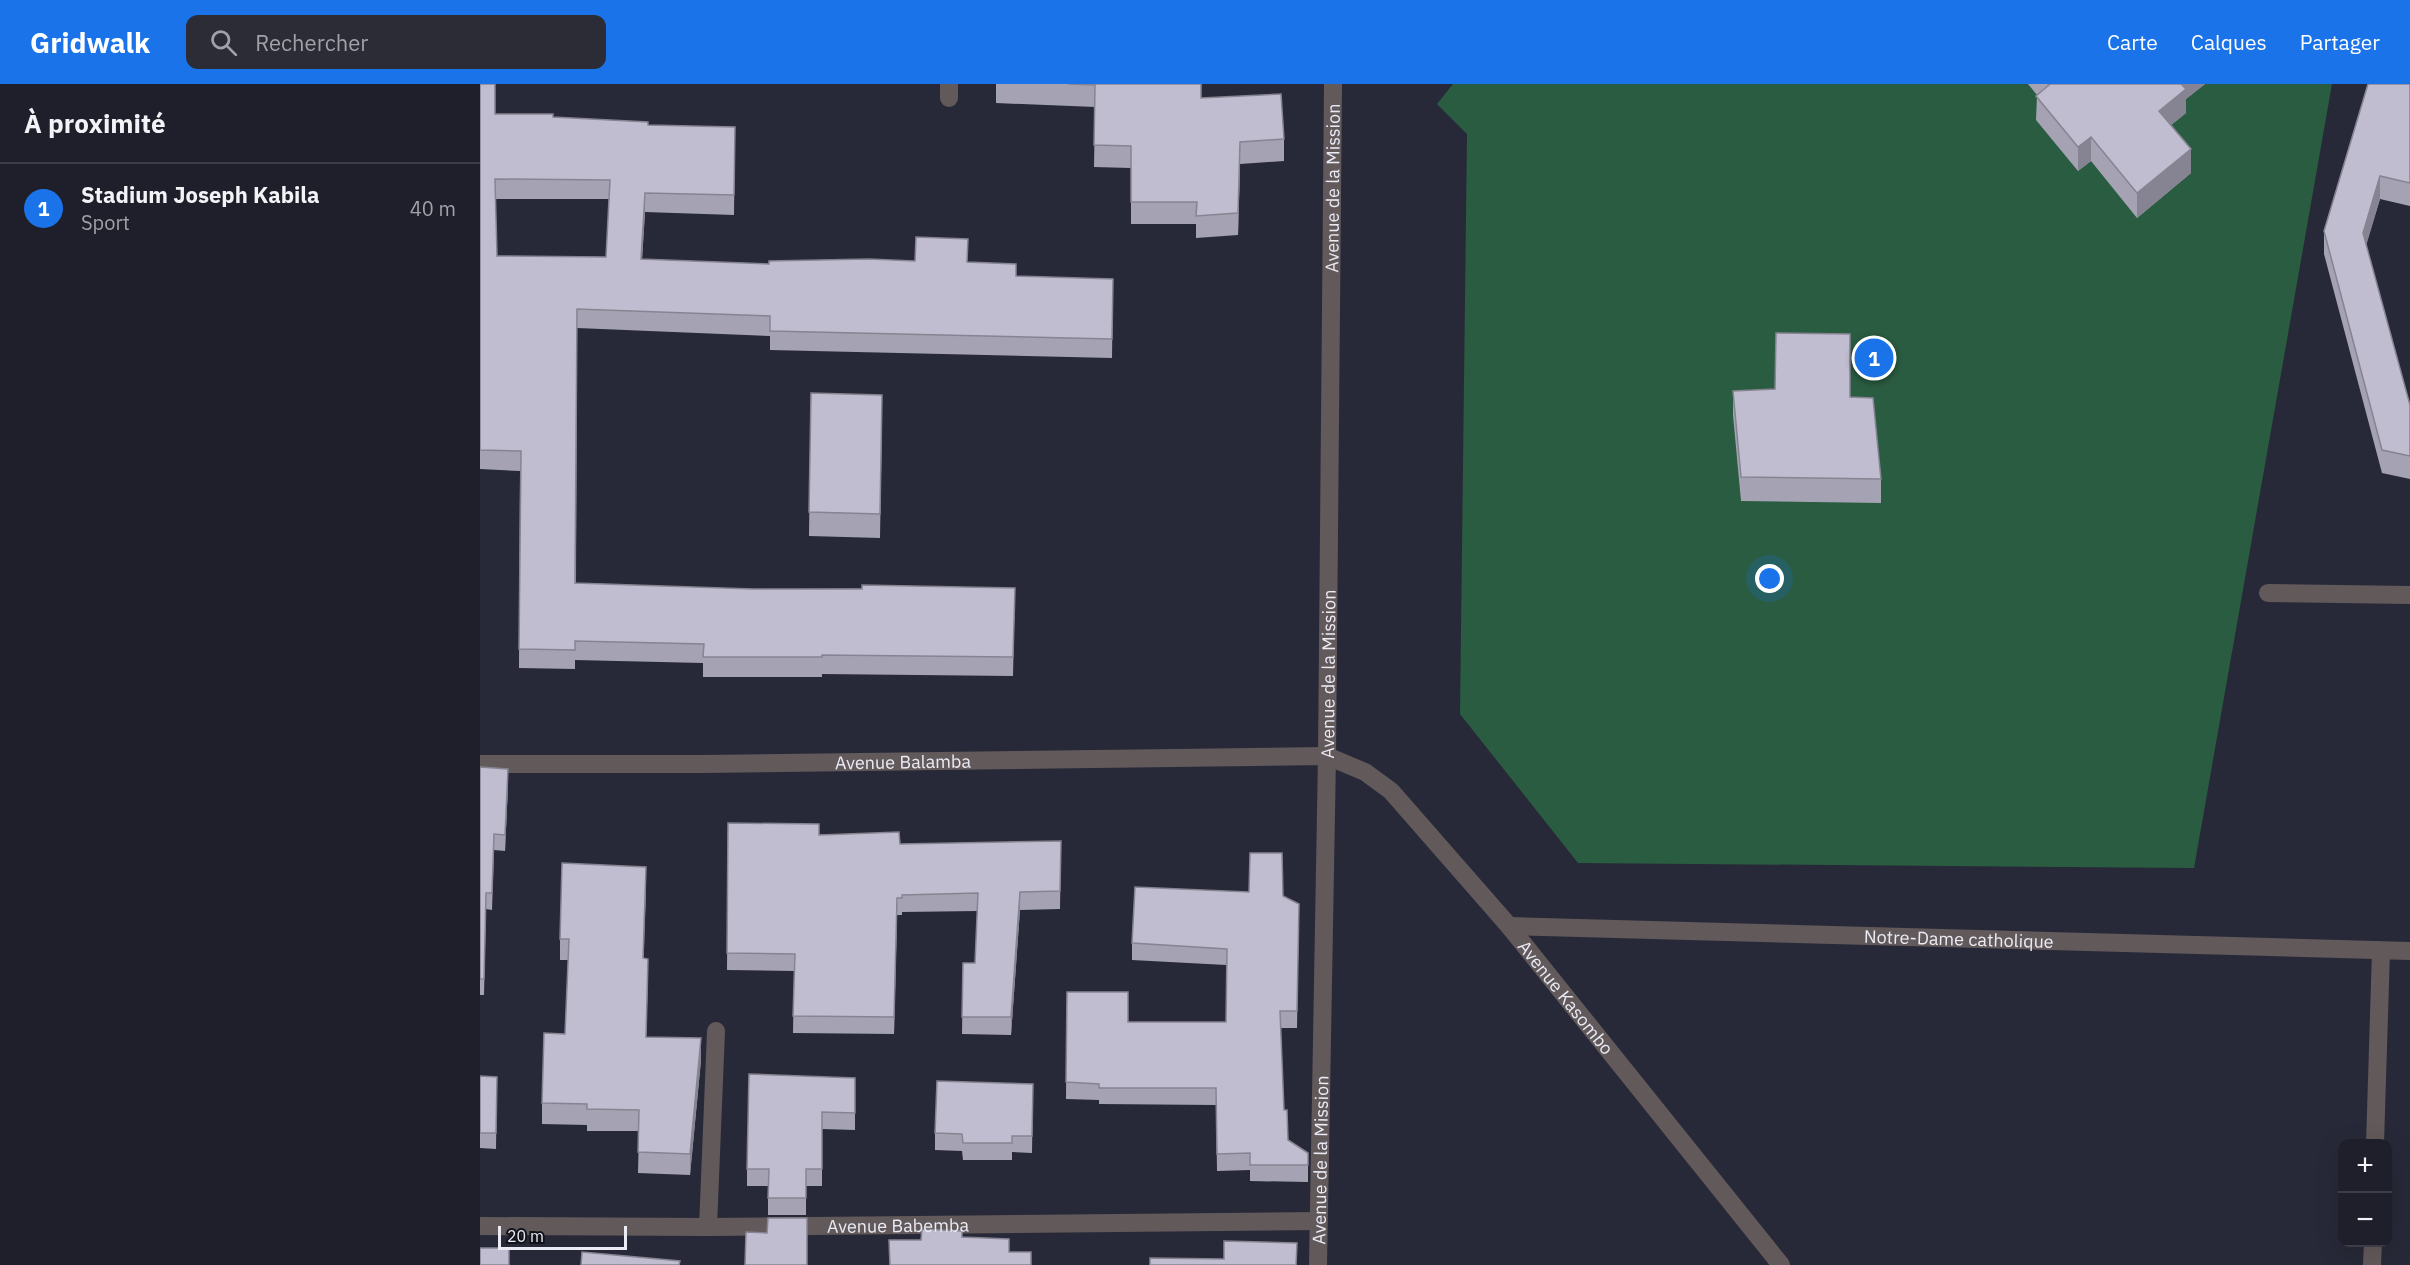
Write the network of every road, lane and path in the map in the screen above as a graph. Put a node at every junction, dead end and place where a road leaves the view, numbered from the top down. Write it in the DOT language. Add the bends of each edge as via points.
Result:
graph roads {
  1 [pos="1333,84"];
  2 [pos="2268,593"];
  3 [pos="2410,595"];
  4 [pos="1327,756"];
  5 [pos="480,764"];
  6 [pos="1509,926"];
  7 [pos="2381,951"];
  8 [pos="2410,951"];
  9 [pos="716,1031"];
  10 [pos="2375,1139"];
  11 [pos="1318,1221"];
  12 [pos="480,1226"];
  13 [pos="708,1227"];
  14 [pos="2373,1247"];
  15 [pos="1318,1265"];
  16 [pos="1781,1265"];
  17 [pos="2372,1265"];
  1 -- 4 [label="street, Avenue de la Mission"];
  2 -- 3 [label="street"];
  4 -- 5 [label="street, Avenue Balamba"];
  4 -- 6 [label="street, Avenue Kasombo" via="1365,772 1391,791"];
  4 -- 11 [label="street, Avenue de la Mission"];
  6 -- 7 [label="street, Notre-Dame catholique"];
  6 -- 16 [label="street, Avenue Kasombo"];
  7 -- 8 [label="street, Notre-Dame catholique"];
  7 -- 10 [label="street"];
  9 -- 13 [label="street"];
  11 -- 13 [label="street, Avenue Babemba"];
  11 -- 15 [label="street, Avenue de la Mission"];
  12 -- 13 [label="street, Avenue Babemba"];
  14 -- 17 [label="street"];
}
